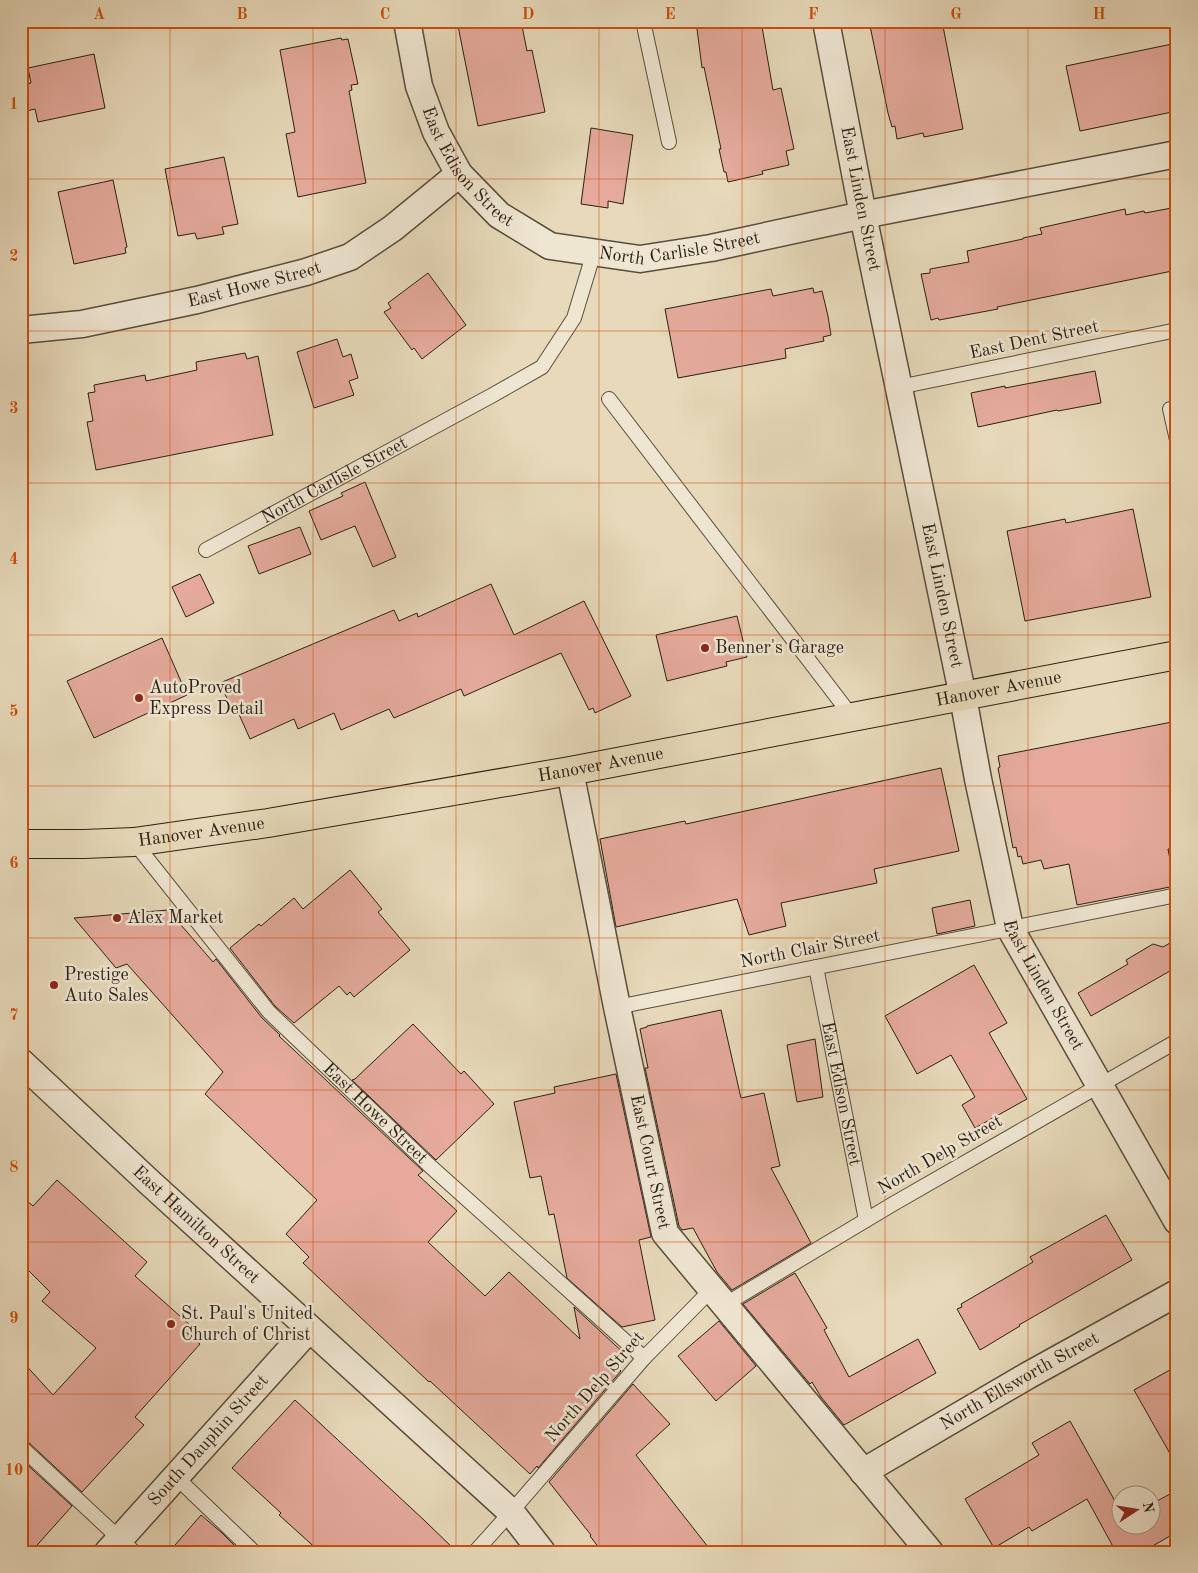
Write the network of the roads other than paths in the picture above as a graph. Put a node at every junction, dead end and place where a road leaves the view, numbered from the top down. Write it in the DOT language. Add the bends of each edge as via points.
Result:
graph roads {
  1 [pos="407,21"];
  2 [pos="643,21"];
  3 [pos="826,21"];
  4 [pos="669,142"];
  5 [pos="1177,154"];
  6 [pos="460,174"];
  7 [pos="863,215"];
  8 [pos="594,252"];
  9 [pos="21,330"];
  10 [pos="1177,330"];
  11 [pos="899,388"];
  12 [pos="609,399"];
  13 [pos="1170,409"];
  14 [pos="1177,440"];
  15 [pos="206,550"];
  16 [pos="1177,655"];
  17 [pos="963,697"];
  18 [pos="853,718"];
  19 [pos="570,771"];
  20 [pos="134,842"];
  21 [pos="21,844"];
  22 [pos="1177,895"];
  23 [pos="1010,928"];
  24 [pos="816,967"];
  25 [pos="617,1007"];
  26 [pos="1177,1041"];
  27 [pos="21,1062"];
  28 [pos="1099,1086"];
  29 [pos="866,1220"];
  30 [pos="1177,1221"];
  31 [pos="1177,1293"];
  32 [pos="718,1298"];
  33 [pos="309,1329"];
  34 [pos="644,1358"];
  35 [pos="21,1447"];
  36 [pos="863,1472"];
  37 [pos="176,1477"];
  38 [pos="511,1512"];
  39 [pos="120,1548"];
  40 [pos="254,1552"];
  41 [pos="475,1552"];
  42 [pos="542,1552"];
  43 [pos="930,1552"];
  1 -- 6 [label="street, East Edison Street" via="419,86 436,132"];
  2 -- 4 [label="lane"];
  3 -- 7 [label="street, East Linden Street"];
  5 -- 7 [label="street, North Carlisle Street"];
  6 -- 8 [label="street, East Edison Street" via="498,215 550,246"];
  6 -- 9 [label="street, East Howe Street" via="393,228 350,257 306,272 197,300 82,324"];
  7 -- 8 [label="street, North Carlisle Street" via="711,248 640,259"];
  7 -- 11 [label="street, East Linden Street"];
  8 -- 15 [label="lane, North Carlisle Street" via="574,318 542,367"];
  10 -- 11 [label="lane, East Dent Street"];
  11 -- 17 [label="street, East Linden Street"];
  12 -- 18 [label="lane"];
  13 -- 14 [label="lane"];
  16 -- 17 [label="main road, Hanover Avenue"];
  17 -- 18 [label="main road, Hanover Avenue"];
  17 -- 23 [label="street, East Linden Street"];
  18 -- 19 [label="main road, Hanover Avenue"];
  19 -- 20 [label="main road, Hanover Avenue" via="268,823"];
  19 -- 25 [label="street, East Court Street"];
  20 -- 21 [label="main road, Hanover Avenue"];
  20 -- 34 [label="lane, East Howe Street" via="269,1012 430,1166"];
  22 -- 23 [label="lane, North Clair Street"];
  23 -- 24 [label="lane, North Clair Street"];
  23 -- 28 [label="street, East Linden Street"];
  24 -- 25 [label="lane, North Clair Street"];
  24 -- 29 [label="lane, East Edison Street"];
  25 -- 32 [label="street, East Court Street" via="664,1233"];
  26 -- 28 [label="lane, North Delp Street"];
  27 -- 33 [label="street, East Hamilton Street"];
  28 -- 29 [label="lane, North Delp Street"];
  28 -- 30 [label="street, East Linden Street"];
  29 -- 32 [label="lane, North Delp Street"];
  31 -- 36 [label="street, North Ellsworth Street"];
  32 -- 34 [label="lane, North Delp Street"];
  32 -- 36 [label="street, East Court Street"];
  33 -- 37 [label="street, South Dauphin Street"];
  33 -- 38 [label="street, East Hamilton Street"];
  34 -- 38 [label="lane, North Delp Street"];
  35 -- 39 [label="lane"];
  36 -- 43 [label="street, East Court Street"];
  37 -- 39 [label="street, South Dauphin Street"];
  37 -- 40 [label="lane"];
  38 -- 41 [label="lane, North Delp Street"];
  38 -- 42 [label="street, East Hamilton Street"];
}
